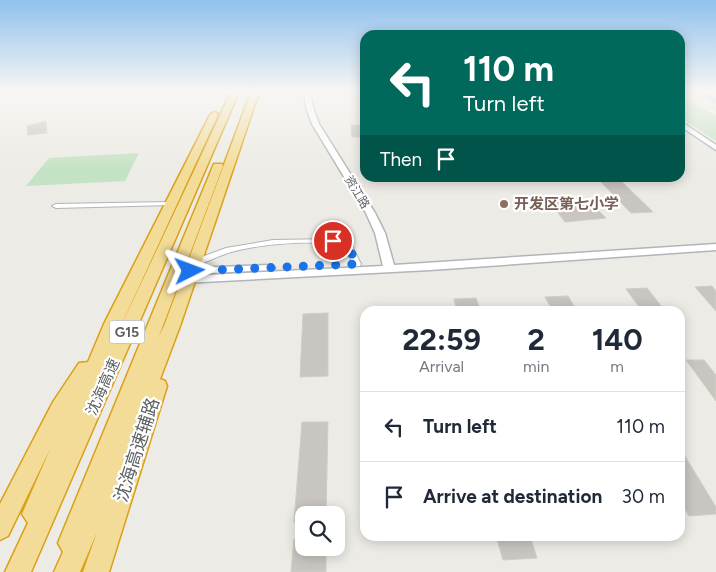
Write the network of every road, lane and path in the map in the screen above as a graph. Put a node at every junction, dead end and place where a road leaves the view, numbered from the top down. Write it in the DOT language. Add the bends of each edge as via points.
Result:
graph roads {
  1 [pos="212,119"];
  2 [pos="223,119"];
  3 [pos="237,119"];
  4 [pos="245,119"];
  5 [pos="314,119"];
  6 [pos="685,126"];
  7 [pos="716,148"];
  8 [pos="170,204"];
  9 [pos="56,206"];
  10 [pos="716,241"];
  11 [pos="716,247"];
  12 [pos="357,264"];
  13 [pos="388,266"];
  14 [pos="191,271"];
  15 [pos="112,324"];
  16 [pos="172,326"];
  17 [pos="0,528"];
  18 [pos="11,572"];
  19 [pos="18,572"];
  20 [pos="59,572"];
  21 [pos="67,572"];
  22 [pos="96,572"];
  1 -- 8 [label="highway"];
  2 -- 19 [label="highway, 沈海高速 / G15"];
  3 -- 20 [label="highway, 沈海高速 / G15"];
  4 -- 14 [label="highway"];
  5 -- 13 [label="street, 资江路" via="379,229"];
  6 -- 7 [label="street"];
  8 -- 9 [label="street"];
  8 -- 15 [label="highway"];
  10 -- 13 [label="street"];
  11 -- 13 [label="street"];
  12 -- 13 [label="street"];
  12 -- 14 [label="street"];
  12 -- 14 [label="street" via="347,244 333,241 273,242 229,250"];
  13 -- 14 [label="street"];
  14 -- 16 [label="highway"];
  15 -- 17 [label="highway" via="60,408"];
  15 -- 18 [label="highway"];
  16 -- 21 [label="highway" via="124,448"];
  16 -- 22 [label="highway, 沈海高速辅路" via="156,395"];
}
